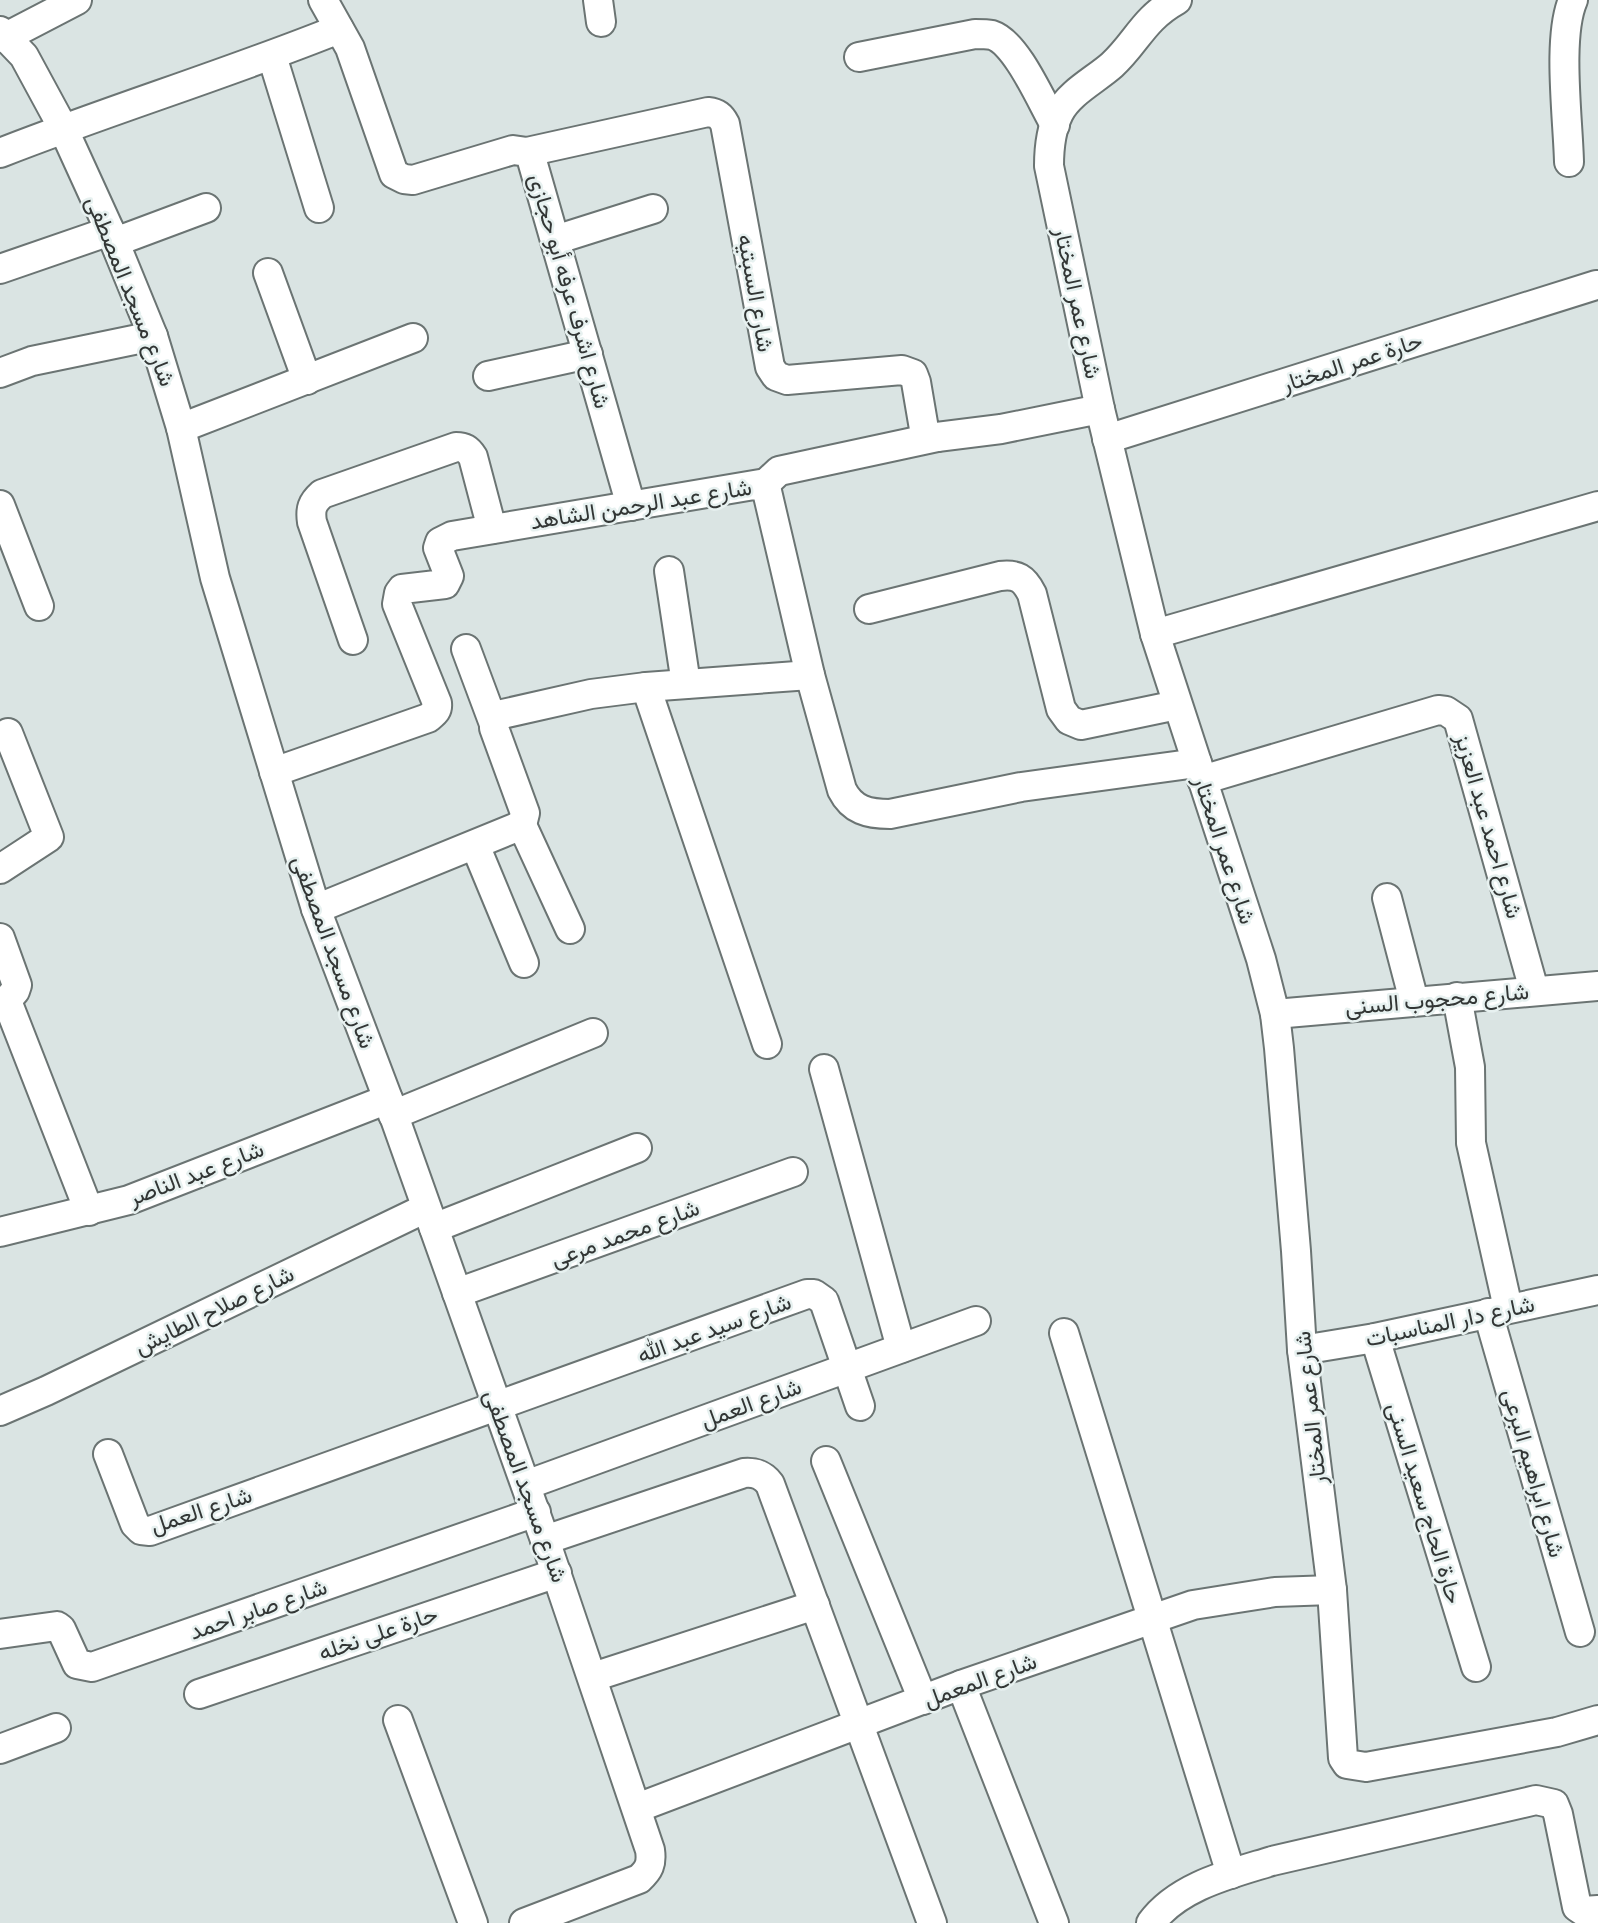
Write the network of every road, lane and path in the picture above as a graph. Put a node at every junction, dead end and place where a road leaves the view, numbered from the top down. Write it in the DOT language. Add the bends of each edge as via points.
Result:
graph roads {
  1 [pos="77,0"];
  2 [pos="323,0"];
  3 [pos="1177,0"];
  4 [pos="1573,0"];
  5 [pos="339,29"];
  6 [pos="3,39"];
  7 [pos="272,56"];
  8 [pos="859,57"];
  9 [pos="1055,125"];
  10 [pos="63,128"];
  11 [pos="527,152"];
  12 [pos="0,153"];
  13 [pos="1569,162"];
  14 [pos="206,208"];
  15 [pos="319,208"];
  16 [pos="653,209"];
  17 [pos="113,236"];
  18 [pos="555,240"];
  19 [pos="0,269"];
  20 [pos="268,273"];
  21 [pos="1596,285"];
  22 [pos="153,336"];
  23 [pos="413,338"];
  24 [pos="588,354"];
  25 [pos="0,373"];
  26 [pos="488,376"];
  27 [pos="307,380"];
  28 [pos="1100,408"];
  29 [pos="181,428"];
  30 [pos="937,437"];
  31 [pos="1107,439"];
  32 [pos="764,485"];
  33 [pos="0,505"];
  34 [pos="631,506"];
  35 [pos="1598,506"];
  36 [pos="492,529"];
  37 [pos="669,571"];
  38 [pos="39,606"];
  39 [pos="869,609"];
  40 [pos="1155,634"];
  41 [pos="353,640"];
  42 [pos="466,649"];
  43 [pos="810,675"];
  44 [pos="686,684"];
  45 [pos="646,687"];
  46 [pos="1177,705"];
  47 [pos="494,724"];
  48 [pos="8,733"];
  49 [pos="274,772"];
  50 [pos="1200,772"];
  51 [pos="522,825"];
  52 [pos="475,845"];
  53 [pos="0,869"];
  54 [pos="1387,898"];
  55 [pos="316,909"];
  56 [pos="570,929"];
  57 [pos="0,937"];
  58 [pos="524,963"];
  59 [pos="1598,986"];
  60 [pos="1534,990"];
  61 [pos="1457,997"];
  62 [pos="1414,1001"];
  63 [pos="1275,1014"];
  64 [pos="593,1033"];
  65 [pos="767,1044"];
  66 [pos="824,1069"];
  67 [pos="390,1107"];
  68 [pos="637,1148"];
  69 [pos="793,1172"];
  70 [pos="89,1211"];
  71 [pos="430,1218"];
  72 [pos="0,1232"];
  73 [pos="1598,1290"];
  74 [pos="457,1293"];
  75 [pos="1498,1310"];
  76 [pos="976,1321"];
  77 [pos="1064,1333"];
  78 [pos="1375,1338"];
  79 [pos="901,1348"];
  80 [pos="1302,1350"];
  81 [pos="846,1368"];
  82 [pos="860,1406"];
  83 [pos="498,1407"];
  84 [pos="0,1411"];
  85 [pos="108,1454"];
  86 [pos="826,1461"];
  87 [pos="526,1485"];
  88 [pos="536,1512"];
  89 [pos="545,1540"];
  90 [pos="557,1573"];
  91 [pos="1332,1590"];
  92 [pos="815,1605"];
  93 [pos="1152,1619"];
  94 [pos="1580,1632"];
  95 [pos="0,1634"];
  96 [pos="1476,1667"];
  97 [pos="593,1677"];
  98 [pos="961,1685"];
  99 [pos="200,1694"];
  100 [pos="923,1700"];
  101 [pos="398,1720"];
  102 [pos="1598,1720"];
  103 [pos="859,1724"];
  104 [pos="56,1728"];
  105 [pos="0,1749"];
  106 [pos="637,1808"];
  107 [pos="1231,1874"];
  108 [pos="1598,1910"];
  109 [pos="473,1923"];
  110 [pos="524,1923"];
  111 [pos="932,1923"];
  112 [pos="1055,1923"];
  113 [pos="1151,1923"];
  1 -- 6 [label="street"];
  2 -- 5 [label="street, شارع اشرف عرفه أبو حجازى"];
  3 -- 9 [label="street, شارع عمر المختار" via="1148,20 1114,63 1069,100"];
  4 -- 13 [label="street" via="1565,33"];
  5 -- 7 [label="street"];
  5 -- 11 [label="street, شارع اشرف عرفه أبو حجازى" via="350,48 394,174 413,180 513,149"];
  6 -- 10 [label="street, شارع مسجد المصطفى" via="24,56"];
  7 -- 10 [label="street"];
  7 -- 15 [label="street"];
  8 -- 9 [label="street" via="975,34 992,35 1007,44"];
  9 -- 28 [label="street, شارع عمر المختار" via="1049,166"];
  10 -- 12 [label="street"];
  10 -- 17 [label="street, شارع مسجد المصطفى"];
  11 -- 18 [label="street, شارع اشرف عرفه أبو حجازى" via="534,162"];
  11 -- 30 [label="street, شارع السبتيه" via="708,111 721,116 772,372 787,380 902,370 913,374 924,429"];
  14 -- 17 [label="street"];
  16 -- 18 [label="street"];
  17 -- 19 [label="street"];
  17 -- 22 [label="street, شارع مسجد المصطفى"];
  18 -- 24 [label="street, شارع اشرف عرفه أبو حجازى"];
  20 -- 27 [label="street"];
  21 -- 31 [label="street, حارة عمر المختار"];
  22 -- 25 [label="street" via="32,361"];
  22 -- 29 [label="street, شارع مسجد المصطفى"];
  23 -- 27 [label="street"];
  24 -- 26 [label="street"];
  24 -- 34 [label="street, شارع اشرف عرفه أبو حجازى"];
  27 -- 29 [label="street"];
  28 -- 30 [label="street"];
  28 -- 31 [label="street, شارع عمر المختار"];
  29 -- 49 [label="street, شارع مسجد المصطفى" via="215,578"];
  30 -- 32 [label="street" via="779,471"];
  31 -- 40 [label="street, شارع عمر المختار"];
  32 -- 34 [label="street, شارع عبد الرحمن الشاهد"];
  32 -- 43 [label="street, شارع عبد الرحمن الشاهد"];
  33 -- 38 [label="street"];
  34 -- 36 [label="street, شارع عبد الرحمن الشاهد"];
  35 -- 40 [label="street"];
  36 -- 41 [label="street" via="473,457 463,447 322,494 310,511 312,522"];
  36 -- 49 [label="street, شارع عبد الرحمن الشاهد" via="443,539 438,548 448,573 445,584 402,589 397,598 437,703 435,713"];
  37 -- 44 [label="street"];
  39 -- 46 [label="street" via="1014,575 1026,581 1032,594 1061,709 1069,720 1081,725"];
  40 -- 46 [label="street, شارع عمر المختار"];
  42 -- 47 [label="street"];
  43 -- 44 [label="street"];
  43 -- 50 [label="street, شارع عبد الرحمن الشاهد" via="842,790 849,803 870,813 890,814 1021,787"];
  44 -- 45 [label="street"];
  45 -- 47 [label="street" via="505,712"];
  45 -- 65 [label="street"];
  46 -- 50 [label="street, شارع عمر المختار"];
  47 -- 51 [label="street" via="525,813"];
  48 -- 53 [label="street" via="49,837"];
  49 -- 55 [label="street, شارع مسجد المصطفى"];
  50 -- 60 [label="street, شارع احمد عبد العزيز" via="1438,710 1452,714 1462,732"];
  50 -- 63 [label="street, شارع عمر المختار"];
  51 -- 52 [label="street"];
  51 -- 56 [label="street"];
  52 -- 55 [label="street"];
  52 -- 58 [label="street"];
  54 -- 62 [label="street"];
  55 -- 67 [label="street, شارع مسجد المصطفى"];
  57 -- 70 [label="street" via="17,985 9,1006"];
  59 -- 60 [label="street, شارع محجوب السنى"];
  60 -- 61 [label="street, شارع محجوب السنى"];
  61 -- 62 [label="street, شارع محجوب السنى"];
  61 -- 75 [label="street, شارع ابراهيم البرعى" via="1470,1067 1471,1143"];
  62 -- 63 [label="street, شارع محجوب السنى"];
  63 -- 80 [label="street, شارع عمر المختار"];
  64 -- 67 [label="street, شارع عبد الناصر"];
  66 -- 79 [label="street"];
  67 -- 70 [label="street, شارع عبد الناصر"];
  67 -- 71 [label="street, شارع مسجد المصطفى"];
  68 -- 71 [label="street, شارع صلاح الطايش"];
  69 -- 74 [label="street, شارع محمد مرعى"];
  70 -- 72 [label="street, شارع عبد الناصر"];
  71 -- 74 [label="street, شارع مسجد المصطفى"];
  71 -- 84 [label="street, شارع صلاح الطايش"];
  73 -- 75 [label="street, شارع دار المناسبات"];
  74 -- 83 [label="street, شارع مسجد المصطفى"];
  75 -- 78 [label="street, شارع دار المناسبات"];
  75 -- 94 [label="street, شارع ابراهيم البرعى"];
  76 -- 79 [label="street, شارع العمل"];
  77 -- 93 [label="street"];
  78 -- 80 [label="street, شارع دار المناسبات"];
  78 -- 96 [label="street, حارة الحاج سعيد السنى"];
  79 -- 81 [label="street, شارع العمل"];
  80 -- 91 [label="street, شارع عمر المختار"];
  81 -- 82 [label="street, شارع سيد عبد الله"];
  81 -- 83 [label="street, شارع سيد عبد الله" via="824,1301 807,1294"];
  81 -- 87 [label="street, شارع العمل"];
  83 -- 85 [label="street, شارع العمل" via="146,1531 135,1524"];
  83 -- 87 [label="street, شارع مسجد المصطفى"];
  86 -- 100 [label="street"];
  87 -- 88 [label="street, شارع مسجد المصطفى"];
  88 -- 89 [label="street, شارع مسجد المصطفى"];
  88 -- 95 [label="street, شارع صابر احمد" via="92,1667 76,1664 57,1626"];
  89 -- 90 [label="street, شارع مسجد المصطفى"];
  89 -- 92 [label="street" via="744,1473 759,1474 770,1484"];
  90 -- 97 [label="street, شارع مسجد المصطفى"];
  90 -- 99 [label="street, حارة على نخله"];
  91 -- 93 [label="street, شارع المعمل" via="1228,1598"];
  91 -- 102 [label="street, شارع عمر المختار" via="1340,1746 1348,1764 1366,1767 1557,1732"];
  92 -- 97 [label="street"];
  92 -- 103 [label="street"];
  93 -- 98 [label="street, شارع المعمل"];
  93 -- 107 [label="street"];
  97 -- 106 [label="street, شارع مسجد المصطفى"];
  98 -- 100 [label="street, شارع المعمل"];
  98 -- 112 [label="street"];
  100 -- 103 [label="street, شارع المعمل"];
  101 -- 109 [label="street"];
  103 -- 106 [label="street, شارع المعمل"];
  103 -- 111 [label="street"];
  104 -- 105 [label="street"];
  106 -- 110 [label="street, شارع مسجد المصطفى" via="650,1850 647,1871 639,1879"];
  107 -- 108 [label="street" via="1545,1800 1554,1804 1558,1814 1577,1907"];
  107 -- 113 [label="street" via="1187,1892"];
}
